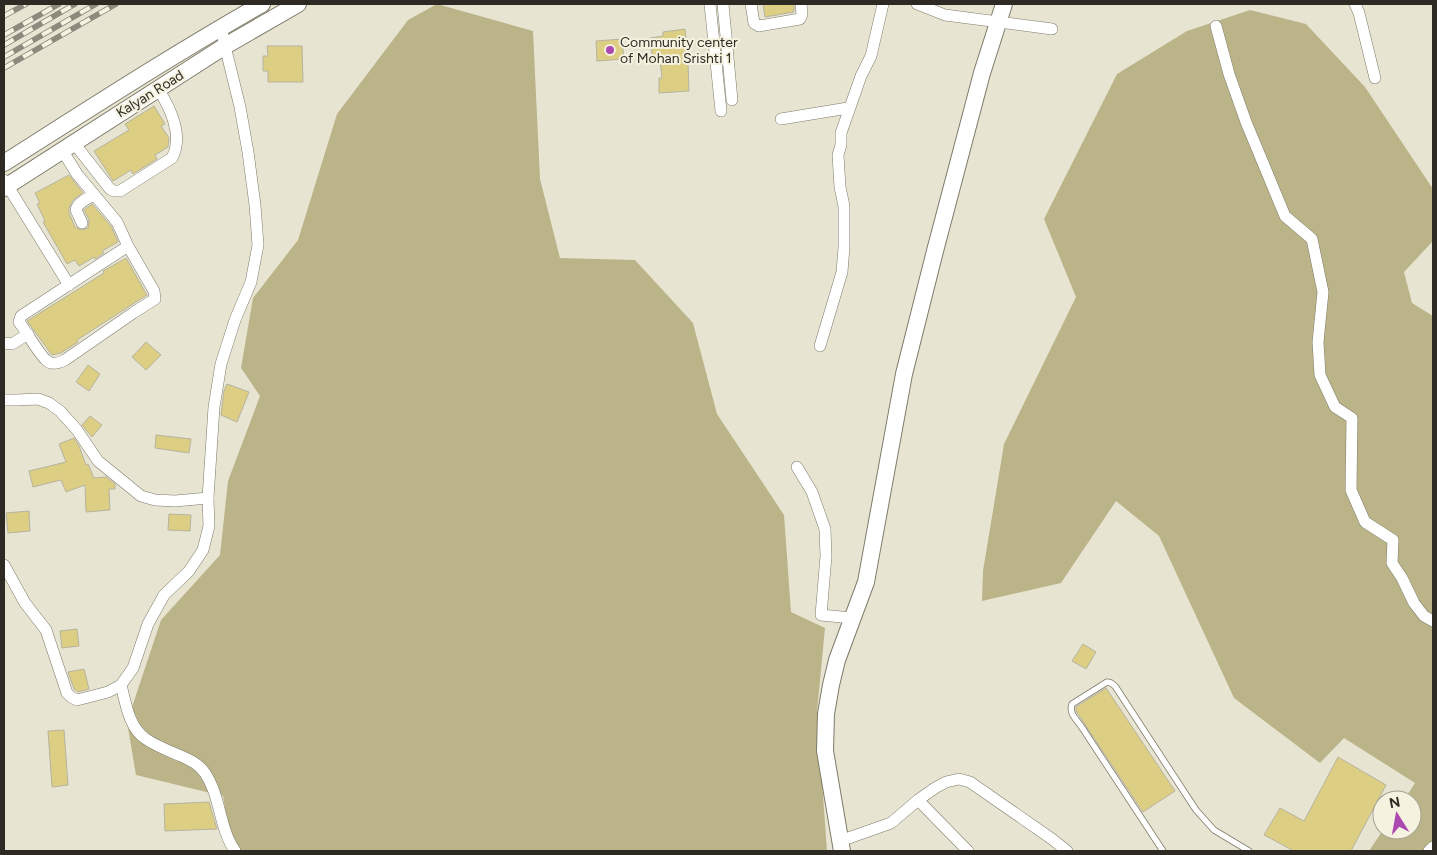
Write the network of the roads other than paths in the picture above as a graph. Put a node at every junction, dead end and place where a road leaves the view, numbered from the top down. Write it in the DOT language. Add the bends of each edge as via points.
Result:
graph roads {
  1 [pos="262,4"];
  2 [pos="298,4"];
  3 [pos="698,4"];
  4 [pos="723,4"];
  5 [pos="751,4"];
  6 [pos="759,4"];
  7 [pos="801,4"];
  8 [pos="884,4"];
  9 [pos="916,4"];
  10 [pos="1004,4"];
  11 [pos="1355,4"];
  12 [pos="710,5"];
  13 [pos="999,23"];
  14 [pos="762,25"];
  15 [pos="1216,26"];
  16 [pos="222,27"];
  17 [pos="1052,29"];
  18 [pos="225,46"];
  19 [pos="1375,78"];
  20 [pos="158,89"];
  21 [pos="732,100"];
  22 [pos="848,108"];
  23 [pos="721,110"];
  24 [pos="781,119"];
  25 [pos="68,146"];
  26 [pos="4,163"];
  27 [pos="5,184"];
  28 [pos="94,195"];
  29 [pos="82,223"];
  30 [pos="128,246"];
  31 [pos="69,285"];
  32 [pos="28,334"];
  33 [pos="4,343"];
  34 [pos="820,346"];
  35 [pos="4,400"];
  36 [pos="797,467"];
  37 [pos="208,498"];
  38 [pos="4,565"];
  39 [pos="852,618"];
  40 [pos="1433,621"];
  41 [pos="121,685"];
  42 [pos="918,800"];
  43 [pos="841,846"];
  44 [pos="1433,848"];
  45 [pos="235,851"];
  46 [pos="968,851"];
  47 [pos="1067,851"];
  48 [pos="1163,851"];
  49 [pos="1248,851"];
  50 [pos="1429,851"];
  1 -- 16 [label="street, Kalyan Road"];
  2 -- 18 [label="street, Kalyan Road"];
  3 -- 12 [label="street"];
  4 -- 12 [label="street"];
  4 -- 21 [label="street"];
  5 -- 14 [label="street" via="754,23"];
  6 -- 14 [label="street"];
  7 -- 14 [label="street" via="800,19"];
  8 -- 22 [label="street" via="871,56"];
  9 -- 13 [label="street" via="945,15"];
  10 -- 13 [label="street"];
  11 -- 19 [label="street"];
  12 -- 23 [label="street"];
  13 -- 17 [label="street"];
  13 -- 39 [label="street" via="982,73 904,374 866,582"];
  15 -- 40 [label="street" via="1246,122 1284,216 1312,239 1323,292 1318,342 1320,375 1334,407 1352,418 1352,490 1365,522 1393,540 1392,563 1414,603 1424,616"];
  16 -- 18 [label="street"];
  16 -- 26 [label="street, Kalyan Road"];
  18 -- 20 [label="street, Kalyan Road"];
  18 -- 37 [label="street" via="248,152 258,245 251,282 221,364 214,407"];
  20 -- 25 [label="street, Kalyan Road"];
  20 -- 25 [label="street" via="175,126 172,158 117,192 110,189"];
  22 -- 24 [label="street"];
  22 -- 34 [label="street" via="840,133 838,156 844,206 842,272"];
  25 -- 27 [label="street, Kalyan Road"];
  25 -- 28 [label="street" via="77,174"];
  27 -- 31 [label="street"];
  28 -- 29 [label="street" via="76,207"];
  28 -- 30 [label="street" via="117,222"];
  30 -- 31 [label="street"];
  30 -- 32 [label="street" via="154,291 155,300 60,363 44,359"];
  31 -- 32 [label="street" via="21,316 20,322"];
  32 -- 33 [label="street" via="12,344"];
  35 -- 37 [label="street" via="38,399 49,403 77,430 98,461 141,496 175,501"];
  36 -- 39 [label="street" via="812,492 824,529 826,556 821,615"];
  37 -- 41 [label="street" via="209,526 203,550 189,571 164,595 148,624 133,668"];
  38 -- 41 [label="street" via="25,603 46,630 67,693 77,700"];
  39 -- 43 [label="street" via="837,660 826,714 825,751"];
  41 -- 45 [label="street" via="127,711 136,730 145,739 195,762 205,772 229,843"];
  42 -- 43 [label="street" via="891,823"];
  42 -- 46 [label="street"];
  42 -- 47 [label="street" via="946,782 959,779 970,782"];
  44 -- 50 [label="street"];
  48 -- 49 [label="lane" via="1072,714 1072,704 1107,682 1115,686 1205,821"];
}
